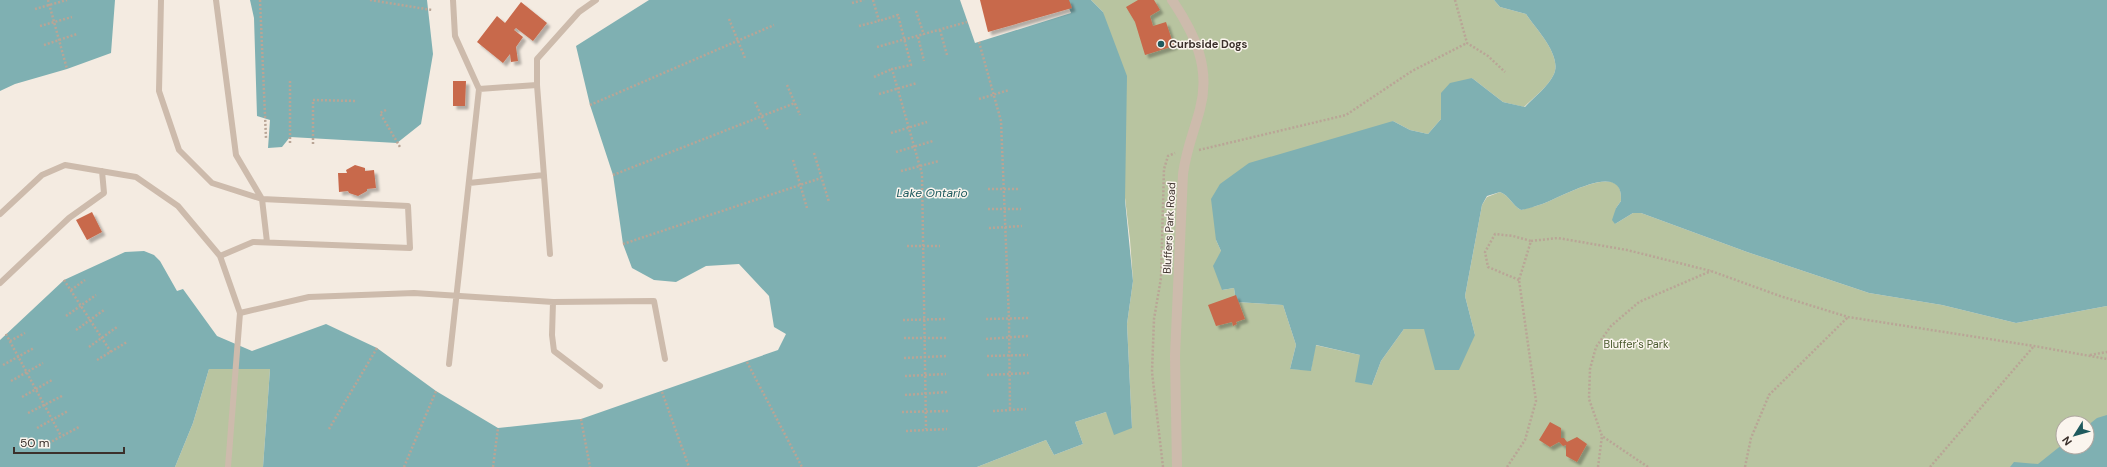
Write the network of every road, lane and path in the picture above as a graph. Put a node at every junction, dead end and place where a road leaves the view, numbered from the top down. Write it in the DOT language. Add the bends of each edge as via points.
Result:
graph roads {
  1 [pos="48,0"];
  2 [pos="67,0"];
  3 [pos="161,0"];
  4 [pos="216,0"];
  5 [pos="260,0"];
  6 [pos="370,0"];
  7 [pos="453,0"];
  8 [pos="596,0"];
  9 [pos="864,0"];
  10 [pos="873,0"];
  11 [pos="1172,0"];
  12 [pos="1455,0"];
  13 [pos="852,3"];
  14 [pos="49,5"];
  15 [pos="35,9"];
  16 [pos="432,10"];
  17 [pos="916,11"];
  18 [pos="72,17"];
  19 [pos="729,19"];
  20 [pos="879,21"];
  21 [pos="54,22"];
  22 [pos="967,22"];
  23 [pos="774,24"];
  24 [pos="40,26"];
  25 [pos="859,26"];
  26 [pos="940,30"];
  27 [pos="77,34"];
  28 [pos="924,35"];
  29 [pos="918,37"];
  30 [pos="905,40"];
  31 [pos="59,41"];
  32 [pos="738,41"];
  33 [pos="979,42"];
  34 [pos="1467,43"];
  35 [pos="44,45"];
  36 [pos="877,47"];
  37 [pos="948,55"];
  38 [pos="745,58"];
  39 [pos="924,61"];
  40 [pos="67,69"];
  41 [pos="892,69"];
  42 [pos="1505,72"];
  43 [pos="874,77"];
  44 [pos="290,81"];
  45 [pos="917,83"];
  46 [pos="537,85"];
  47 [pos="787,85"];
  48 [pos="898,88"];
  49 [pos="479,89"];
  50 [pos="1009,90"];
  51 [pos="879,94"];
  52 [pos="994,94"];
  53 [pos="979,99"];
  54 [pos="357,101"];
  55 [pos="755,102"];
  56 [pos="795,103"];
  57 [pos="590,106"];
  58 [pos="386,110"];
  59 [pos="800,115"];
  60 [pos="761,117"];
  61 [pos="927,122"];
  62 [pos="909,127"];
  63 [pos="768,130"];
  64 [pos="891,133"];
  65 [pos="266,138"];
  66 [pos="933,141"];
  67 [pos="290,143"];
  68 [pos="312,144"];
  69 [pos="914,146"];
  70 [pos="400,147"];
  71 [pos="1196,150"];
  72 [pos="896,152"];
  73 [pos="814,153"];
  74 [pos="1176,153"];
  75 [pos="793,160"];
  76 [pos="939,161"];
  77 [pos="920,166"];
  78 [pos="102,171"];
  79 [pos="901,171"];
  80 [pos="544,175"];
  81 [pos="613,175"];
  82 [pos="821,178"];
  83 [pos="469,183"];
  84 [pos="800,185"];
  85 [pos="988,189"];
  86 [pos="1004,189"];
  87 [pos="1020,189"];
  88 [pos="262,198"];
  89 [pos="829,202"];
  90 [pos="807,208"];
  91 [pos="988,209"];
  92 [pos="1005,209"];
  93 [pos="1021,209"];
  94 [pos="0,214"];
  95 [pos="1022,226"];
  96 [pos="1005,227"];
  97 [pos="989,228"];
  98 [pos="1531,241"];
  99 [pos="268,242"];
  100 [pos="623,244"];
  101 [pos="923,245"];
  102 [pos="907,246"];
  103 [pos="940,246"];
  104 [pos="550,254"];
  105 [pos="220,256"];
  106 [pos="1711,271"];
  107 [pos="64,280"];
  108 [pos="85,280"];
  109 [pos="1519,280"];
  110 [pos="0,283"];
  111 [pos="71,290"];
  112 [pos="96,295"];
  113 [pos="456,295"];
  114 [pos="553,302"];
  115 [pos="81,306"];
  116 [pos="104,310"];
  117 [pos="240,313"];
  118 [pos="66,316"];
  119 [pos="1848,316"];
  120 [pos="1028,318"];
  121 [pos="946,319"];
  122 [pos="986,319"];
  123 [pos="1009,319"];
  124 [pos="90,320"];
  125 [pos="902,320"];
  126 [pos="925,320"];
  127 [pos="117,327"];
  128 [pos="76,330"];
  129 [pos="25,333"];
  130 [pos="6,334"];
  131 [pos="1028,336"];
  132 [pos="1009,337"];
  133 [pos="101,338"];
  134 [pos="904,338"];
  135 [pos="925,338"];
  136 [pos="946,338"];
  137 [pos="986,339"];
  138 [pos="10,341"];
  139 [pos="127,342"];
  140 [pos="89,346"];
  141 [pos="2034,346"];
  142 [pos="34,348"];
  143 [pos="377,348"];
  144 [pos="111,352"];
  145 [pos="2107,352"];
  146 [pos="1028,355"];
  147 [pos="2088,355"];
  148 [pos="18,356"];
  149 [pos="947,356"];
  150 [pos="986,356"];
  151 [pos="1009,356"];
  152 [pos="925,357"];
  153 [pos="904,358"];
  154 [pos="665,359"];
  155 [pos="2107,359"];
  156 [pos="97,360"];
  157 [pos="747,362"];
  158 [pos="43,363"];
  159 [pos="449,364"];
  160 [pos="3,365"];
  161 [pos="27,372"];
  162 [pos="1029,373"];
  163 [pos="946,374"];
  164 [pos="1010,374"];
  165 [pos="987,375"];
  166 [pos="906,376"];
  167 [pos="925,376"];
  168 [pos="52,380"];
  169 [pos="11,381"];
  170 [pos="600,386"];
  171 [pos="36,389"];
  172 [pos="436,391"];
  173 [pos="662,392"];
  174 [pos="947,392"];
  175 [pos="926,393"];
  176 [pos="905,395"];
  177 [pos="62,396"];
  178 [pos="22,397"];
  179 [pos="44,404"];
  180 [pos="1026,409"];
  181 [pos="1010,410"];
  182 [pos="68,411"];
  183 [pos="949,411"];
  184 [pos="994,411"];
  185 [pos="902,412"];
  186 [pos="926,412"];
  187 [pos="28,413"];
  188 [pos="581,419"];
  189 [pos="53,420"];
  190 [pos="37,428"];
  191 [pos="79,428"];
  192 [pos="329,428"];
  193 [pos="498,428"];
  194 [pos="926,429"];
  195 [pos="947,429"];
  196 [pos="906,431"];
  197 [pos="61,436"];
  198 [pos="1602,436"];
  199 [pos="46,445"];
  200 [pos="228,467"];
  201 [pos="404,467"];
  202 [pos="493,467"];
  203 [pos="590,467"];
  204 [pos="689,467"];
  205 [pos="802,467"];
  206 [pos="1163,467"];
  207 [pos="1177,467"];
  208 [pos="1507,467"];
  209 [pos="1598,467"];
  210 [pos="1648,467"];
  211 [pos="1745,467"];
  212 [pos="1930,467"];
  1 -- 14 [label="path"];
  2 -- 14 [label="path"];
  3 -- 88 [label="lane" via="159,91 179,150 212,183"];
  4 -- 88 [label="lane" via="236,155"];
  5 -- 65 [label="path"];
  6 -- 16 [label="path"];
  7 -- 49 [label="lane" via="455,36"];
  8 -- 46 [label="lane" via="579,12 538,59"];
  9 -- 13 [label="path"];
  10 -- 20 [label="path"];
  11 -- 207 [label="street, Bluffers Park Road" via="1194,36 1202,57 1204,73 1204,94 1186,152 1184,174 1175,356"];
  12 -- 34 [label="path"];
  14 -- 15 [label="path"];
  14 -- 21 [label="path"];
  17 -- 28 [label="path"];
  18 -- 21 [label="path"];
  19 -- 32 [label="path"];
  20 -- 25 [label="path"];
  20 -- 30 [label="path" via="898,15"];
  21 -- 24 [label="path"];
  21 -- 31 [label="path"];
  22 -- 26 [label="path"];
  23 -- 32 [label="path"];
  26 -- 28 [label="path"];
  26 -- 37 [label="path"];
  27 -- 31 [label="path"];
  28 -- 29 [label="path"];
  29 -- 30 [label="path"];
  29 -- 39 [label="path"];
  30 -- 36 [label="path"];
  30 -- 41 [label="path" via="911,65"];
  31 -- 35 [label="path"];
  31 -- 40 [label="path"];
  32 -- 38 [label="path"];
  32 -- 57 [label="path"];
  33 -- 52 [label="path"];
  34 -- 42 [label="path" via="1488,56"];
  34 -- 71 [label="path" via="1412,71 1346,115"];
  41 -- 43 [label="path"];
  41 -- 48 [label="path"];
  44 -- 67 [label="path"];
  45 -- 48 [label="path"];
  46 -- 49 [label="lane"];
  46 -- 80 [label="lane"];
  47 -- 56 [label="path"];
  48 -- 51 [label="path"];
  48 -- 62 [label="path"];
  49 -- 83 [label="lane"];
  50 -- 52 [label="path"];
  52 -- 53 [label="path"];
  52 -- 86 [label="path" via="1001,121"];
  54 -- 68 [label="path" via="313,100"];
  55 -- 60 [label="path"];
  56 -- 59 [label="path"];
  56 -- 60 [label="path"];
  58 -- 70 [label="path" via="380,113"];
  60 -- 63 [label="path"];
  60 -- 81 [label="path"];
  61 -- 62 [label="path"];
  62 -- 64 [label="path"];
  62 -- 69 [label="path"];
  66 -- 69 [label="path"];
  69 -- 72 [label="path"];
  69 -- 77 [label="path"];
  73 -- 82 [label="path"];
  74 -- 206 [label="path" via="1168,156 1164,169 1161,278 1154,319 1152,372"];
  75 -- 84 [label="path"];
  76 -- 77 [label="path"];
  77 -- 79 [label="path"];
  77 -- 101 [label="path"];
  78 -- 94 [label="lane" via="65,165 42,175"];
  78 -- 105 [label="lane" via="136,177 178,206"];
  78 -- 110 [label="lane" via="104,193 69,218"];
  80 -- 83 [label="lane"];
  80 -- 104 [label="lane"];
  82 -- 84 [label="path"];
  82 -- 89 [label="path"];
  83 -- 113 [label="lane"];
  84 -- 90 [label="path"];
  84 -- 100 [label="path"];
  85 -- 86 [label="path"];
  86 -- 87 [label="path"];
  86 -- 92 [label="path"];
  88 -- 99 [label="lane"];
  88 -- 99 [label="lane" via="408,206 410,248"];
  91 -- 92 [label="path"];
  92 -- 93 [label="path"];
  92 -- 96 [label="path"];
  95 -- 96 [label="path"];
  96 -- 97 [label="path"];
  96 -- 123 [label="path"];
  98 -- 106 [label="path" via="1558,238 1627,250"];
  98 -- 109 [label="path"];
  98 -- 109 [label="path" via="1495,234 1485,252 1488,267"];
  99 -- 105 [label="lane" via="253,242"];
  101 -- 102 [label="path"];
  101 -- 103 [label="path"];
  101 -- 126 [label="path"];
  105 -- 117 [label="lane"];
  106 -- 119 [label="path" via="1780,296"];
  106 -- 198 [label="path" via="1639,302 1611,326 1596,347 1590,369 1589,399"];
  107 -- 111 [label="path"];
  108 -- 111 [label="path"];
  109 -- 208 [label="path" via="1536,401 1525,440"];
  111 -- 115 [label="path"];
  112 -- 115 [label="path"];
  113 -- 114 [label="lane"];
  113 -- 117 [label="lane" via="414,293 309,297"];
  113 -- 159 [label="lane"];
  114 -- 154 [label="lane" via="654,301"];
  114 -- 170 [label="lane" via="554,351"];
  115 -- 118 [label="path"];
  115 -- 124 [label="path"];
  116 -- 124 [label="path"];
  117 -- 200 [label="lane"];
  119 -- 141 [label="path"];
  119 -- 211 [label="path" via="1769,395 1751,438"];
  120 -- 123 [label="path"];
  121 -- 126 [label="path"];
  122 -- 123 [label="path"];
  123 -- 132 [label="path"];
  124 -- 128 [label="path"];
  124 -- 133 [label="path"];
  125 -- 126 [label="path"];
  126 -- 135 [label="path"];
  127 -- 133 [label="path"];
  129 -- 138 [label="path"];
  130 -- 138 [label="path"];
  131 -- 132 [label="path"];
  132 -- 137 [label="path"];
  132 -- 151 [label="path"];
  133 -- 140 [label="path"];
  133 -- 144 [label="path"];
  134 -- 135 [label="path"];
  135 -- 136 [label="path"];
  135 -- 152 [label="path"];
  138 -- 148 [label="path"];
  139 -- 144 [label="path"];
  141 -- 147 [label="path"];
  141 -- 212 [label="path"];
  142 -- 148 [label="path"];
  143 -- 192 [label="path"];
  144 -- 156 [label="path"];
  145 -- 147 [label="path"];
  146 -- 151 [label="path"];
  147 -- 155 [label="path"];
  148 -- 160 [label="path"];
  148 -- 161 [label="path"];
  149 -- 152 [label="path"];
  150 -- 151 [label="path"];
  151 -- 164 [label="path"];
  152 -- 153 [label="path"];
  152 -- 167 [label="path"];
  157 -- 205 [label="path"];
  158 -- 161 [label="path"];
  161 -- 169 [label="path"];
  161 -- 171 [label="path"];
  162 -- 164 [label="path"];
  163 -- 167 [label="path"];
  164 -- 165 [label="path"];
  164 -- 181 [label="path"];
  166 -- 167 [label="path"];
  167 -- 175 [label="path"];
  168 -- 171 [label="path"];
  171 -- 178 [label="path"];
  171 -- 179 [label="path"];
  172 -- 201 [label="path"];
  173 -- 204 [label="path"];
  174 -- 175 [label="path"];
  175 -- 176 [label="path"];
  175 -- 186 [label="path"];
  177 -- 179 [label="path"];
  179 -- 187 [label="path"];
  179 -- 189 [label="path"];
  180 -- 181 [label="path"];
  181 -- 184 [label="path"];
  182 -- 189 [label="path"];
  183 -- 186 [label="path"];
  185 -- 186 [label="path"];
  186 -- 194 [label="path"];
  188 -- 203 [label="path"];
  189 -- 190 [label="path"];
  189 -- 197 [label="path"];
  191 -- 197 [label="path"];
  193 -- 202 [label="path"];
  194 -- 195 [label="path"];
  194 -- 196 [label="path"];
  197 -- 199 [label="path"];
  198 -- 209 [label="path"];
  198 -- 210 [label="path"];
}
